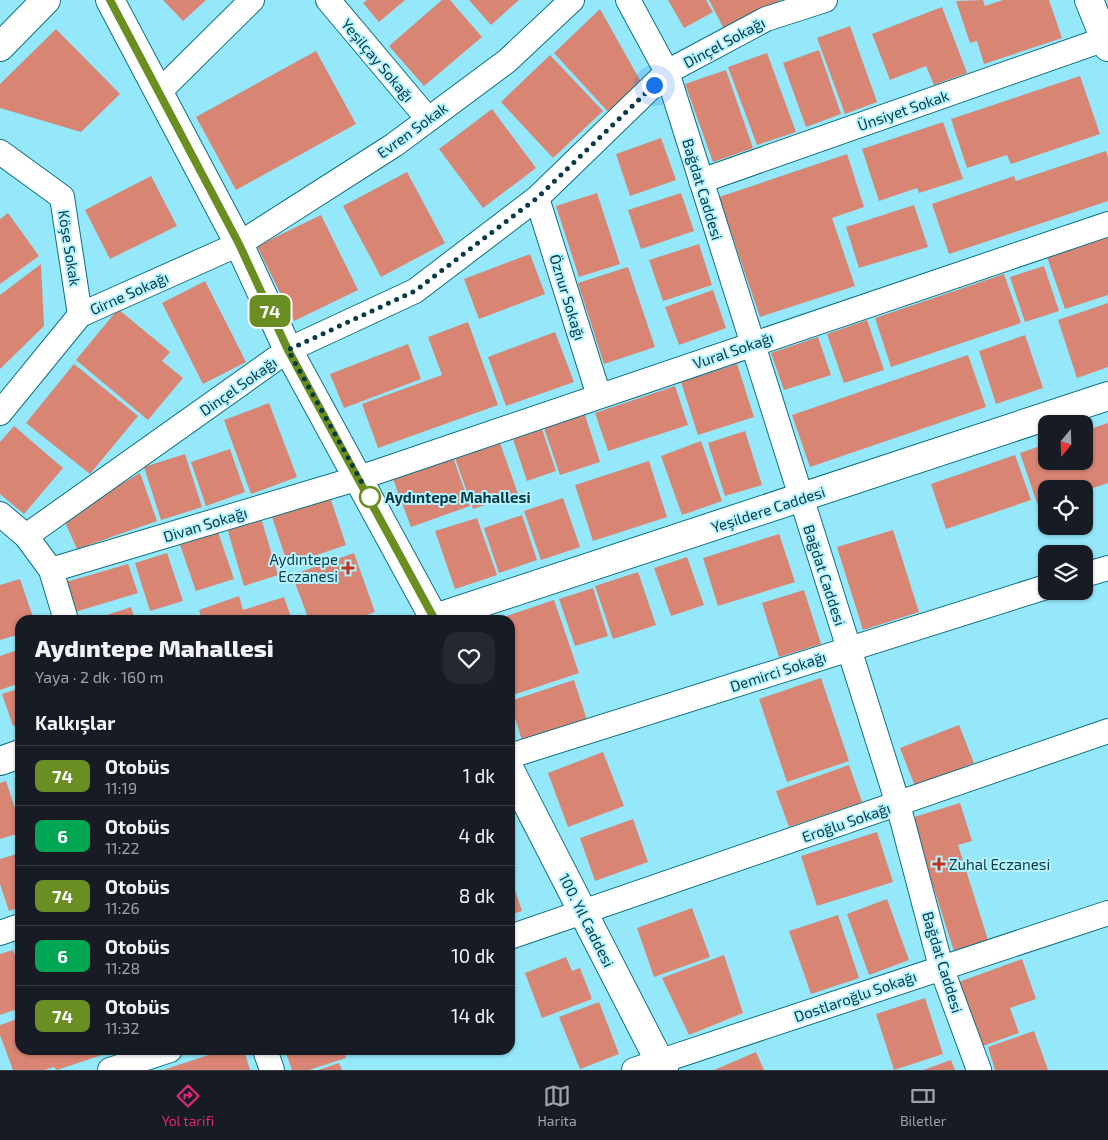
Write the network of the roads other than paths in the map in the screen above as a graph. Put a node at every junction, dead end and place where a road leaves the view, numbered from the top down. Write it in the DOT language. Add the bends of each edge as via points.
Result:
graph roads {
  1 [pos="46,0"];
  2 [pos="110,0"];
  3 [pos="252,0"];
  4 [pos="328,0"];
  5 [pos="572,0"];
  6 [pos="628,0"];
  7 [pos="825,0"];
  8 [pos="1090,0"];
  9 [pos="1106,43"];
  10 [pos="0,47"];
  11 [pos="667,72"];
  12 [pos="159,92"];
  13 [pos="428,119"];
  14 [pos="0,152"];
  15 [pos="701,181"];
  16 [pos="537,198"];
  17 [pos="1108,224"];
  18 [pos="239,244"];
  19 [pos="80,315"];
  20 [pos="752,344"];
  21 [pos="288,350"];
  22 [pos="599,396"];
  23 [pos="1108,396"];
  24 [pos="0,413"];
  25 [pos="359,478"];
  26 [pos="801,498"];
  27 [pos="0,514"];
  28 [pos="26,536"];
  29 [pos="1108,568"];
  30 [pos="51,570"];
  31 [pos="1093,573"];
  32 [pos="1038,589"];
  33 [pos="64,615"];
  34 [pos="430,615"];
  35 [pos="444,615"];
  36 [pos="848,648"];
  37 [pos="1108,731"];
  38 [pos="515,754"];
  39 [pos="15,756"];
  40 [pos="0,760"];
  41 [pos="515,780"];
  42 [pos="898,804"];
  43 [pos="583,913"];
  44 [pos="1108,913"];
  45 [pos="15,928"];
  46 [pos="0,933"];
  47 [pos="515,935"];
  48 [pos="941,967"];
  49 [pos="155,1055"];
  50 [pos="267,1055"];
  51 [pos="661,1066"];
  52 [pos="110,1070"];
  53 [pos="272,1070"];
  54 [pos="634,1070"];
  55 [pos="979,1070"];
  1 -- 10 [label="street"];
  2 -- 12 [label="street"];
  3 -- 12 [label="street"];
  4 -- 13 [label="street, Yeşilçay Sokağı"];
  5 -- 13 [label="street, Evren Sokak" via="507,61"];
  6 -- 11 [label="street, Bağdat Caddesi"];
  7 -- 11 [label="street, Dinçel Sokağı" via="766,19"];
  8 -- 9 [label="street"];
  9 -- 15 [label="street, Ünsiyet Sokak"];
  11 -- 15 [label="street, Bağdat Caddesi"];
  11 -- 16 [label="street, Dinçel Sokağı"];
  12 -- 18 [label="street"];
  13 -- 18 [label="street, Evren Sokak" via="394,145"];
  14 -- 19 [label="street, Köşe Sokak" via="62,197"];
  15 -- 20 [label="street, Bağdat Caddesi"];
  16 -- 21 [label="street, Dinçel Sokağı" via="415,291"];
  16 -- 22 [label="street, Öznur Sokağı"];
  17 -- 20 [label="street, Vural Sokağı"];
  18 -- 19 [label="street, Girne Sokağı"];
  18 -- 21 [label="street"];
  19 -- 24 [label="street, Girne Sokağı"];
  20 -- 22 [label="street, Vural Sokağı"];
  20 -- 26 [label="street, Bağdat Caddesi"];
  21 -- 25 [label="street"];
  21 -- 28 [label="street, Dinçel Sokağı"];
  22 -- 25 [label="street, Vural Sokağı"];
  23 -- 26 [label="street, Yeşildere Caddesi"];
  25 -- 30 [label="street, Divan Sokağı"];
  25 -- 34 [label="street"];
  26 -- 35 [label="street, Yeşildere Caddesi"];
  26 -- 36 [label="street, Bağdat Caddesi"];
  27 -- 28 [label="street"];
  28 -- 30 [label="street"];
  29 -- 31 [label="street"];
  30 -- 33 [label="street"];
  32 -- 36 [label="street, Demirci Sokağı"];
  36 -- 38 [label="street, Demirci Sokağı"];
  36 -- 42 [label="street, Bağdat Caddesi"];
  37 -- 42 [label="street, Eroğlu Sokağı"];
  39 -- 40 [label="street"];
  41 -- 43 [label="street, 100. Yıl Caddesi"];
  42 -- 43 [label="street, Eroğlu Sokağı"];
  42 -- 48 [label="street, Bağdat Caddesi"];
  43 -- 47 [label="street, Eroğlu Sokağı"];
  43 -- 51 [label="street, 100. Yıl Caddesi"];
  44 -- 48 [label="street, Dostlaroğlu Sokağı"];
  45 -- 46 [label="street"];
  48 -- 51 [label="street, Dostlaroğlu Sokağı"];
  48 -- 55 [label="street, Bağdat Caddesi"];
  49 -- 52 [label="street"];
  50 -- 53 [label="street"];
  51 -- 54 [label="street, Dostlaroğlu Sokağı"];
}
